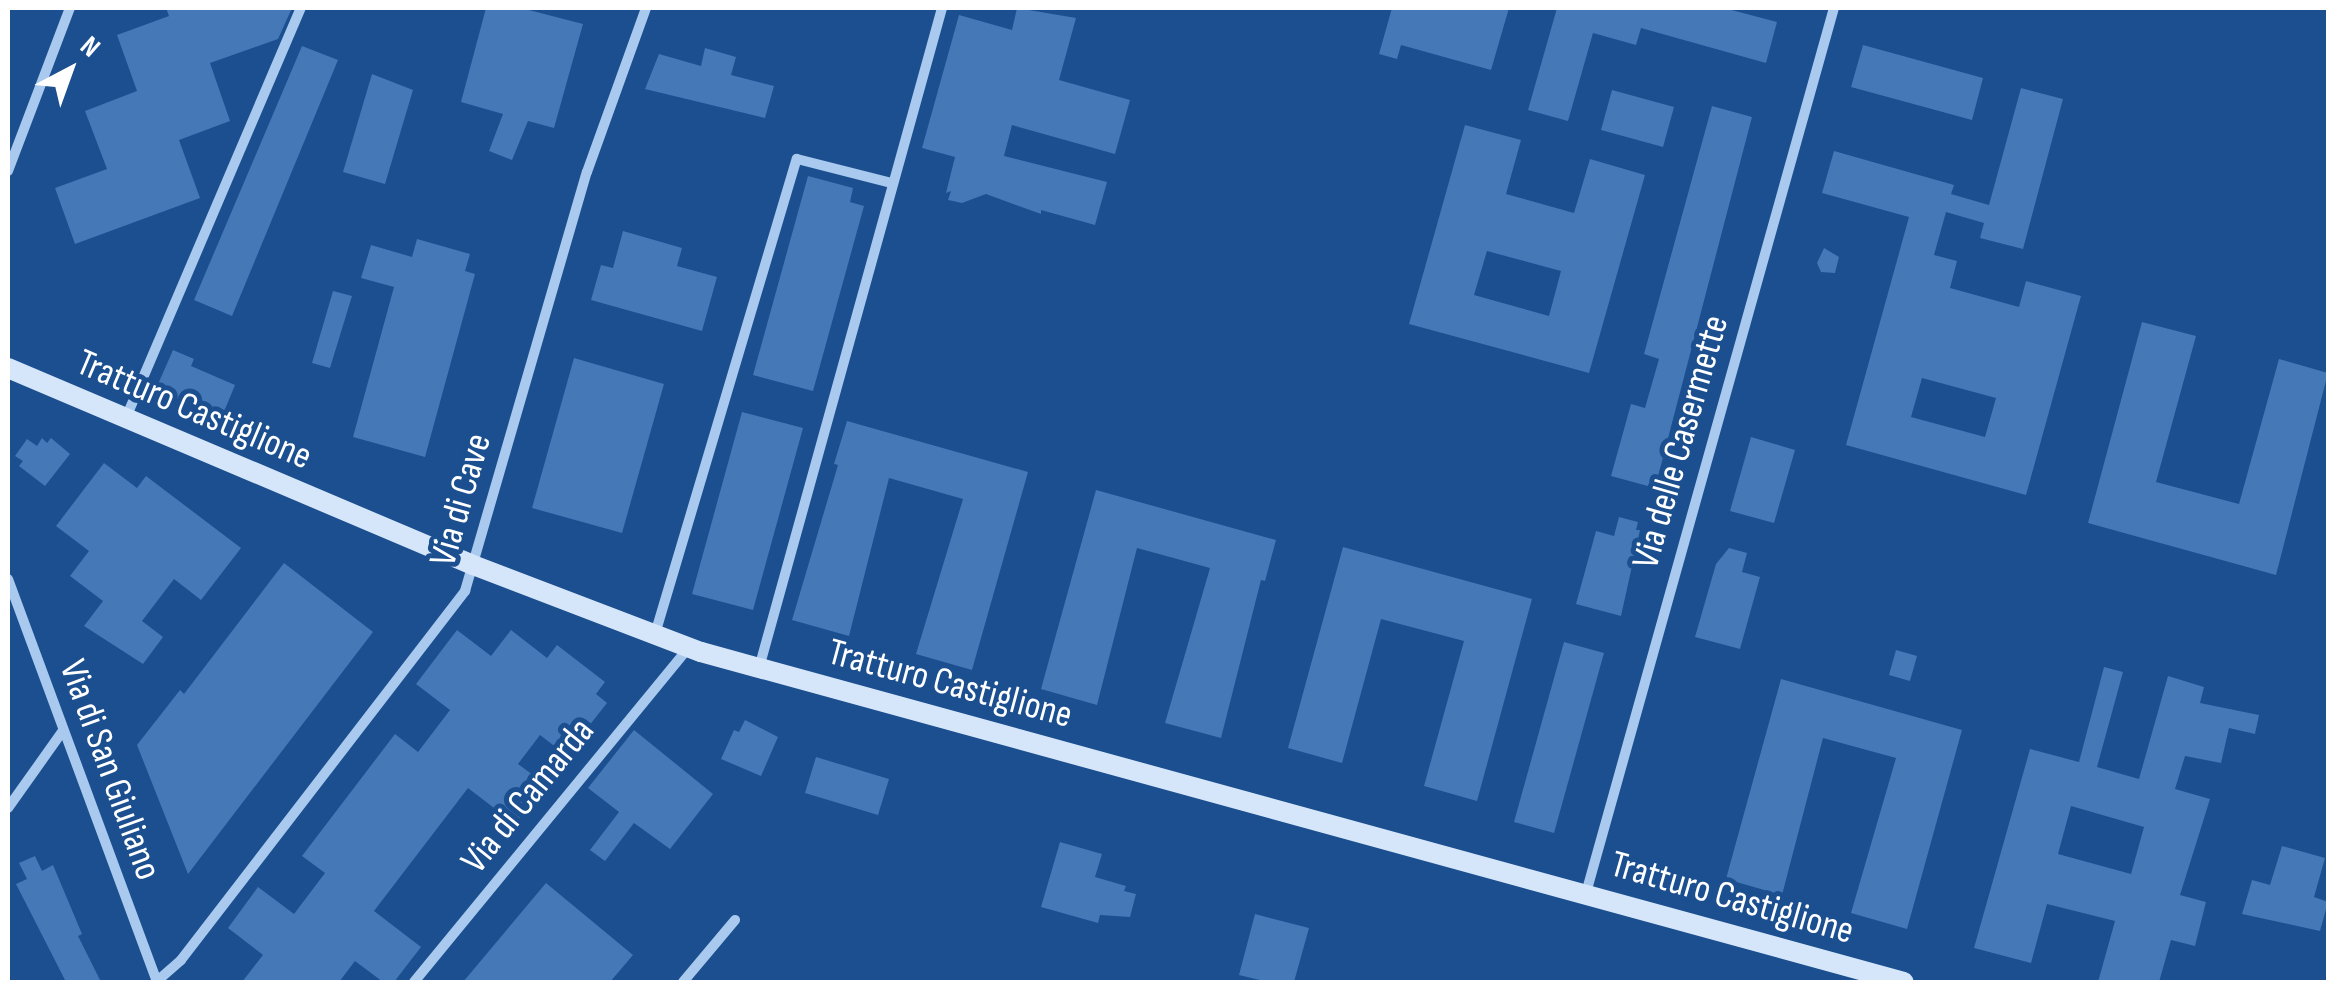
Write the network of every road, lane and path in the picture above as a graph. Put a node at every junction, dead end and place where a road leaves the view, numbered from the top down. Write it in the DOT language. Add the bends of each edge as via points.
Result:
graph roads {
  1 [pos="70,8"];
  2 [pos="300,8"];
  3 [pos="646,8"];
  4 [pos="942,8"];
  5 [pos="1834,8"];
  6 [pos="8,172"];
  7 [pos="892,183"];
  8 [pos="8,368"];
  9 [pos="125,420"];
  10 [pos="473,565"];
  11 [pos="8,578"];
  12 [pos="654,635"];
  13 [pos="689,648"];
  14 [pos="759,668"];
  15 [pos="62,732"];
  16 [pos="8,808"];
  17 [pos="1586,893"];
  18 [pos="736,920"];
  19 [pos="157,982"];
  20 [pos="414,982"];
  21 [pos="683,982"];
  22 [pos="1904,982"];
  1 -- 6 [label="street"];
  2 -- 9 [label="street"];
  3 -- 10 [label="street, Via di Cave" via="586,172"];
  4 -- 7 [label="street"];
  5 -- 17 [label="street, Via delle Casermette"];
  7 -- 12 [label="street" via="797,160"];
  7 -- 14 [label="street"];
  8 -- 9 [label="street, Tratturo Castiglione"];
  9 -- 10 [label="street, Tratturo Castiglione"];
  10 -- 12 [label="street, Tratturo Castiglione"];
  10 -- 19 [label="street, Via di Cave" via="454,607 181,960"];
  11 -- 15 [label="street, Via di San Giuliano"];
  12 -- 13 [label="street, Tratturo Castiglione"];
  13 -- 14 [label="street, Tratturo Castiglione"];
  13 -- 20 [label="street, Via di Camarda"];
  14 -- 17 [label="street, Tratturo Castiglione"];
  15 -- 16 [label="street"];
  15 -- 19 [label="street, Via di San Giuliano"];
  17 -- 22 [label="street, Tratturo Castiglione"];
  18 -- 21 [label="street"];
}
